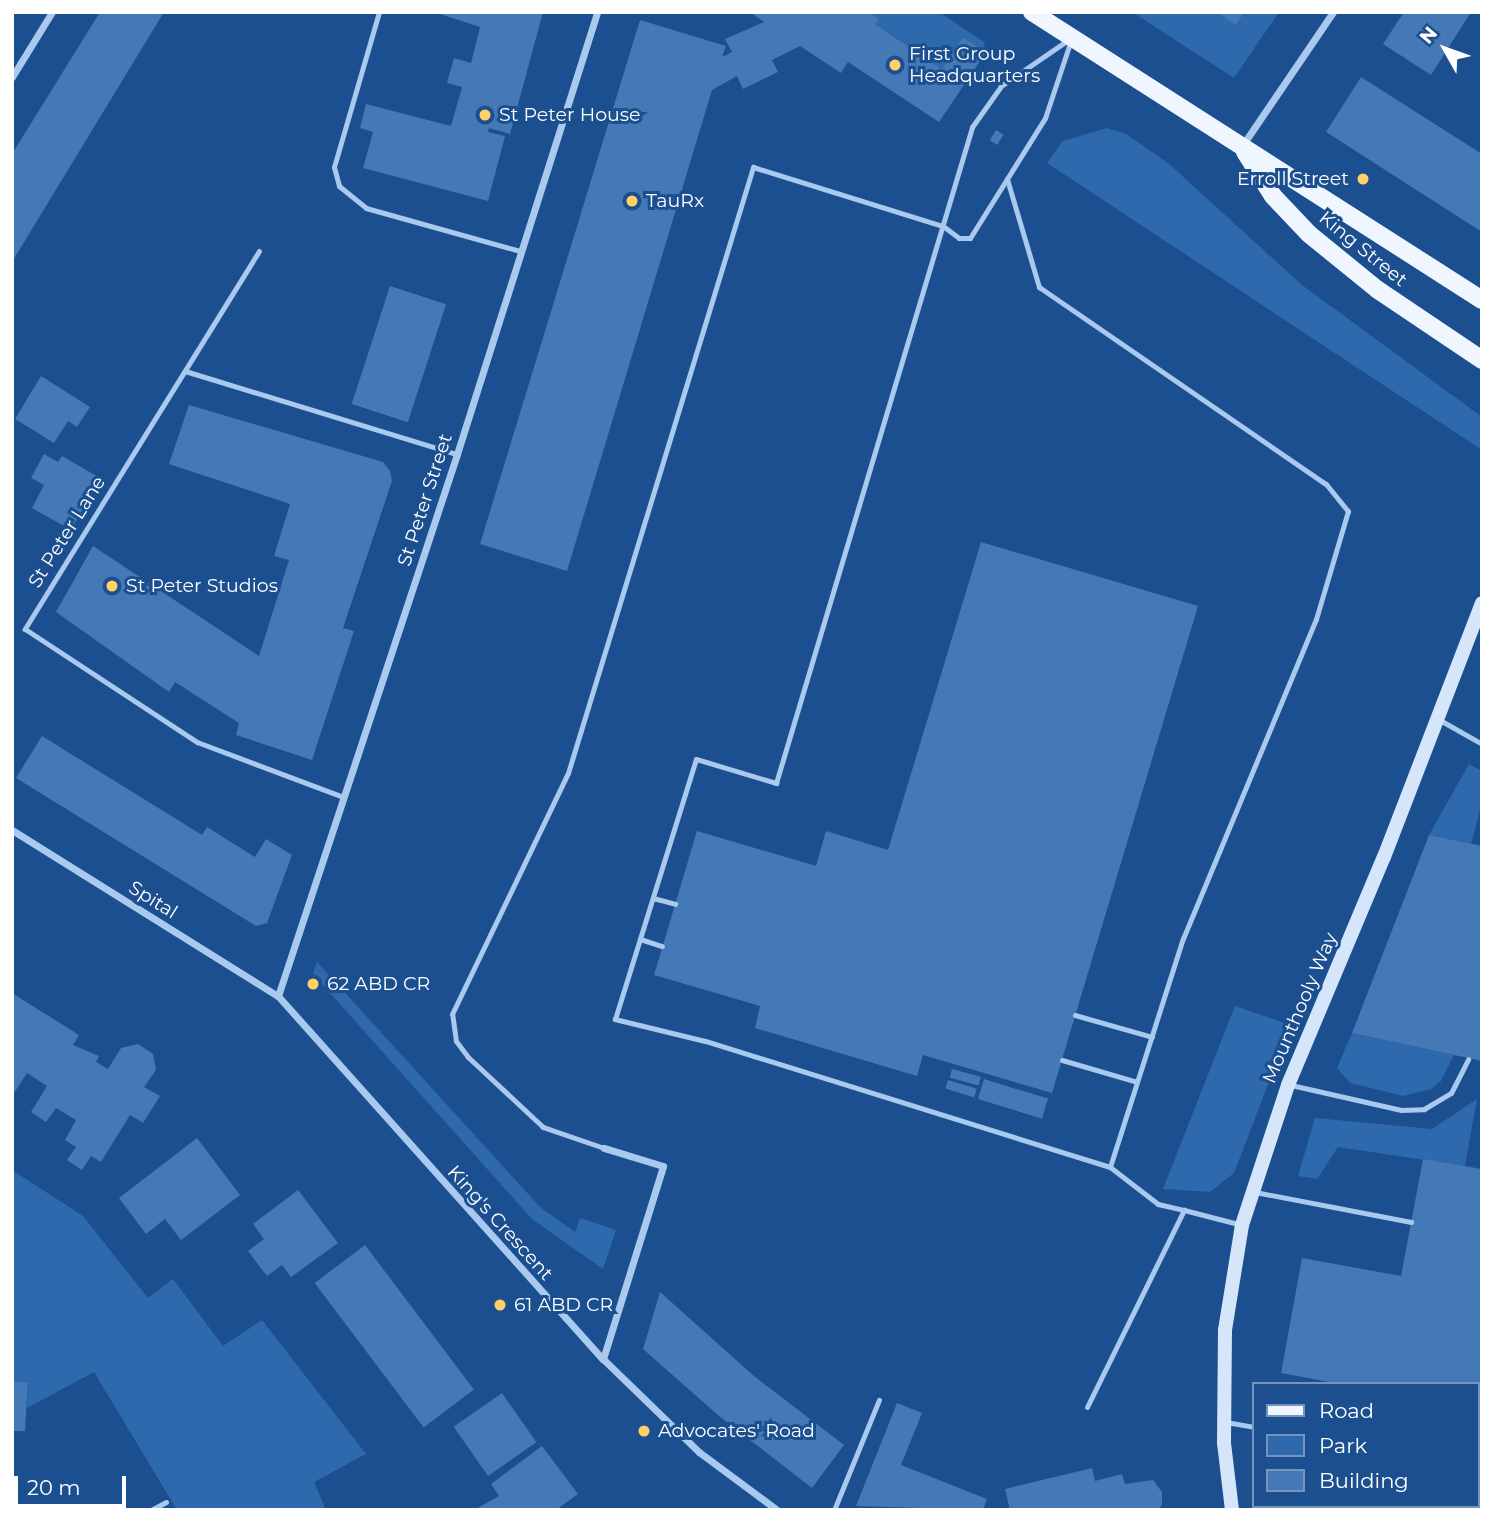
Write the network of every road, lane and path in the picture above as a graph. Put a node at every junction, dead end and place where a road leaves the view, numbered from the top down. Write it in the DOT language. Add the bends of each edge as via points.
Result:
graph roads {
  1 [pos="52,12"];
  2 [pos="379,12"];
  3 [pos="597,12"];
  4 [pos="1032,12"];
  5 [pos="1333,12"];
  6 [pos="1071,38"];
  7 [pos="12,77"];
  8 [pos="1242,146"];
  9 [pos="1007,179"];
  10 [pos="943,226"];
  11 [pos="259,251"];
  12 [pos="520,251"];
  13 [pos="1482,300"];
  14 [pos="1482,360"];
  15 [pos="185,371"];
  16 [pos="457,454"];
  17 [pos="1482,603"];
  18 [pos="1435,718"];
  19 [pos="1482,744"];
  20 [pos="343,797"];
  21 [pos="12,830"];
  22 [pos="653,898"];
  23 [pos="675,904"];
  24 [pos="640,939"];
  25 [pos="662,946"];
  26 [pos="278,996"];
  27 [pos="1075,1015"];
  28 [pos="1152,1037"];
  29 [pos="1468,1059"];
  30 [pos="1062,1060"];
  31 [pos="1137,1082"];
  32 [pos="1287,1084"];
  33 [pos="604,1148"];
  34 [pos="1110,1167"];
  35 [pos="1252,1192"];
  36 [pos="1184,1210"];
  37 [pos="1411,1222"];
  38 [pos="1242,1225"];
  39 [pos="603,1359"];
  40 [pos="879,1400"];
  41 [pos="1087,1408"];
  42 [pos="1224,1421"];
  43 [pos="1252,1427"];
  44 [pos="166,1502"];
  45 [pos="772,1509"];
  46 [pos="151,1510"];
  47 [pos="834,1510"];
  48 [pos="1232,1510"];
  1 -- 7 [label="street"];
  2 -- 12 [label="lane" via="334,167 339,186 366,208"];
  3 -- 12 [label="street, St Peter Street"];
  4 -- 6 [label="main road, King Street"];
  5 -- 8 [label="street"];
  6 -- 8 [label="main road, King Street"];
  6 -- 9 [label="lane" via="1045,118"];
  6 -- 10 [label="lane" via="1001,86 972,128"];
  8 -- 13 [label="main road, King Street"];
  8 -- 14 [label="main road, King Street" via="1273,196 1309,234 1378,290"];
  9 -- 10 [label="lane" via="970,239 959,238"];
  9 -- 28 [label="lane" via="1039,287 1326,484 1348,511 1316,619 1183,938"];
  10 -- 22 [label="lane" via="776,783 696,759"];
  10 -- 33 [label="lane" via="753,167 568,773 452,1014 456,1041 468,1057 542,1127"];
  11 -- 15 [label="lane, St Peter Lane"];
  12 -- 16 [label="street, St Peter Street"];
  15 -- 16 [label="lane"];
  15 -- 20 [label="lane, St Peter Lane" via="25,629 197,742"];
  16 -- 20 [label="street, St Peter Street"];
  17 -- 18 [label="main road, Mounthooly Way"];
  18 -- 19 [label="lane"];
  18 -- 32 [label="main road, Mounthooly Way" via="1384,857"];
  20 -- 26 [label="street, St Peter Street"];
  21 -- 26 [label="street, Spital"];
  22 -- 23 [label="lane"];
  22 -- 24 [label="lane"];
  24 -- 25 [label="lane"];
  24 -- 34 [label="lane" via="615,1019 705,1041"];
  26 -- 39 [label="street, King's Crescent"];
  27 -- 28 [label="lane"];
  28 -- 31 [label="lane"];
  29 -- 32 [label="lane" via="1451,1093 1424,1109 1401,1110"];
  30 -- 31 [label="lane"];
  31 -- 34 [label="lane"];
  32 -- 35 [label="main road, Mounthooly Way"];
  33 -- 39 [label="street" via="663,1166"];
  34 -- 36 [label="lane" via="1158,1204"];
  35 -- 37 [label="lane"];
  35 -- 38 [label="main road, Mounthooly Way"];
  36 -- 38 [label="lane"];
  36 -- 41 [label="lane"];
  38 -- 42 [label="main road, Mounthooly Way" via="1225,1330"];
  39 -- 45 [label="street, King's Crescent" via="699,1451"];
  40 -- 47 [label="lane"];
  42 -- 43 [label="lane"];
  42 -- 48 [label="main road, Mounthooly Way"];
  44 -- 46 [label="lane"];
}
